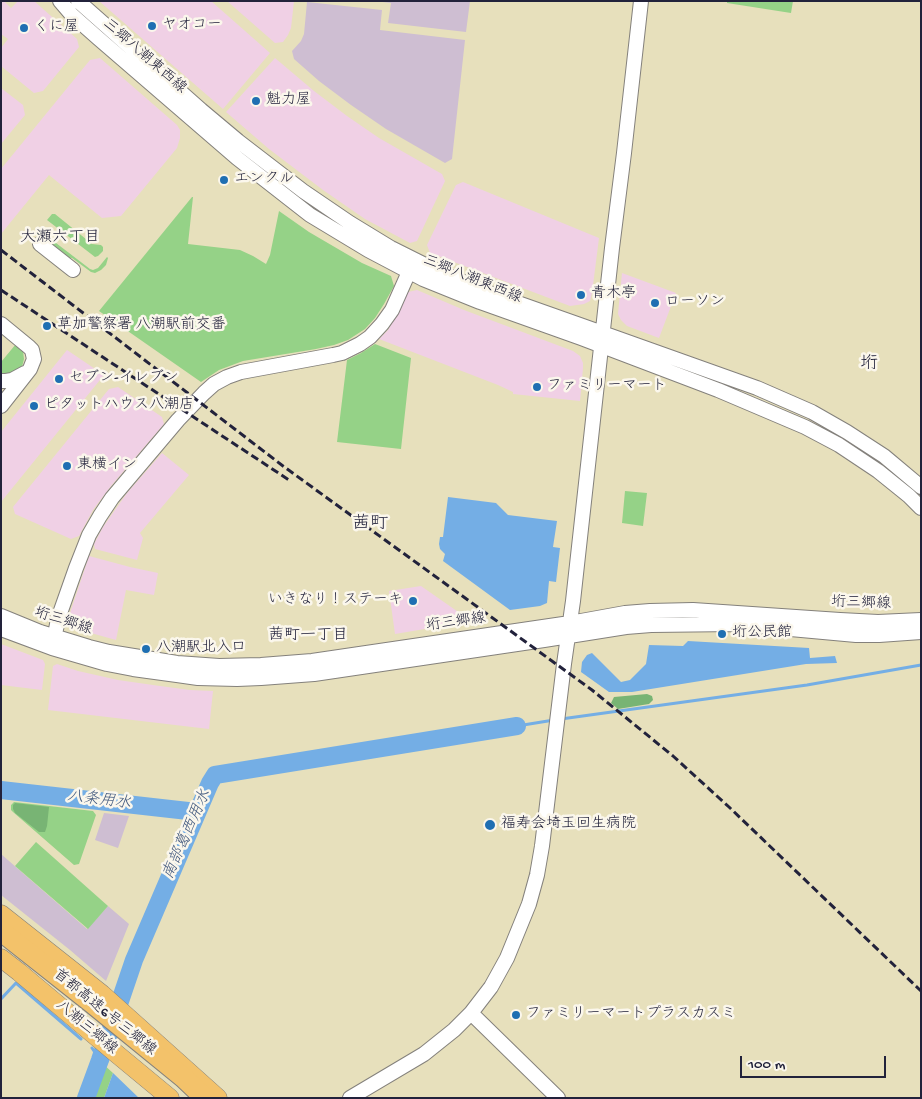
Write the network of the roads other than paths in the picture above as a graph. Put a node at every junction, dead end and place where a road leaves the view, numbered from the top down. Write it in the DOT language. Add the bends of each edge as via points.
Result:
graph roads {
  1 [pos="60,1"];
  2 [pos="78,1"];
  3 [pos="641,1"];
  4 [pos="219,134"];
  5 [pos="40,244"];
  6 [pos="411,266"];
  7 [pos="73,270"];
  8 [pos="1,324"];
  9 [pos="601,339"];
  10 [pos="30,369"];
  11 [pos="1,380"];
  12 [pos="1,406"];
  13 [pos="921,487"];
  14 [pos="921,508"];
  15 [pos="1,616"];
  16 [pos="921,620"];
  17 [pos="1,629"];
  18 [pos="569,630"];
  19 [pos="921,632"];
  20 [pos="53,642"];
  21 [pos="1,914"];
  22 [pos="1,931"];
  23 [pos="1,948"];
  24 [pos="1,958"];
  25 [pos="471,1013"];
  26 [pos="170,1098"];
  27 [pos="185,1098"];
  28 [pos="205,1098"];
  29 [pos="218,1098"];
  30 [pos="350,1098"];
  31 [pos="558,1098"];
  1 -- 4 [label="street, 三郷八潮東西線" via="98,38"];
  2 -- 4 [label="street, 三郷八潮東西線"];
  3 -- 9 [label="street"];
  4 -- 6 [label="street, 三郷八潮東西線"];
  5 -- 7 [label="street"];
  6 -- 9 [label="street, 三郷八潮東西線" via="484,291"];
  6 -- 20 [label="street" via="392,310 360,344 334,355 227,377 214,384 178,420 100,516 76,568"];
  8 -- 10 [label="street" via="32,350 34,359"];
  9 -- 13 [label="street, 三郷八潮東西線" via="757,388 812,412 884,456"];
  9 -- 14 [label="street, 三郷八潮東西線" via="805,427 878,471"];
  9 -- 18 [label="street"];
  10 -- 11 [label="street" via="12,380"];
  10 -- 12 [label="street"];
  15 -- 20 [label="street, 垳三郷線"];
  16 -- 18 [label="street, 垳三郷線" via="878,622 693,610 650,611 625,613"];
  17 -- 20 [label="street, 垳三郷線"];
  18 -- 19 [label="street, 垳三郷線" via="651,624 736,624 856,635"];
  18 -- 20 [label="street, 垳三郷線" via="314,674 245,678 198,678 133,669 107,664"];
  18 -- 25 [label="street" via="537,875 529,904 506,958 491,987"];
  21 -- 29 [label="main road" via="102,994"];
  22 -- 28 [label="highway, 首都高速6号三郷線"];
  23 -- 27 [label="highway, 首都高速6号三郷線"];
  24 -- 26 [label="main road, 八潮三郷線"];
  25 -- 30 [label="street" via="424,1054"];
  25 -- 31 [label="street"];
}
